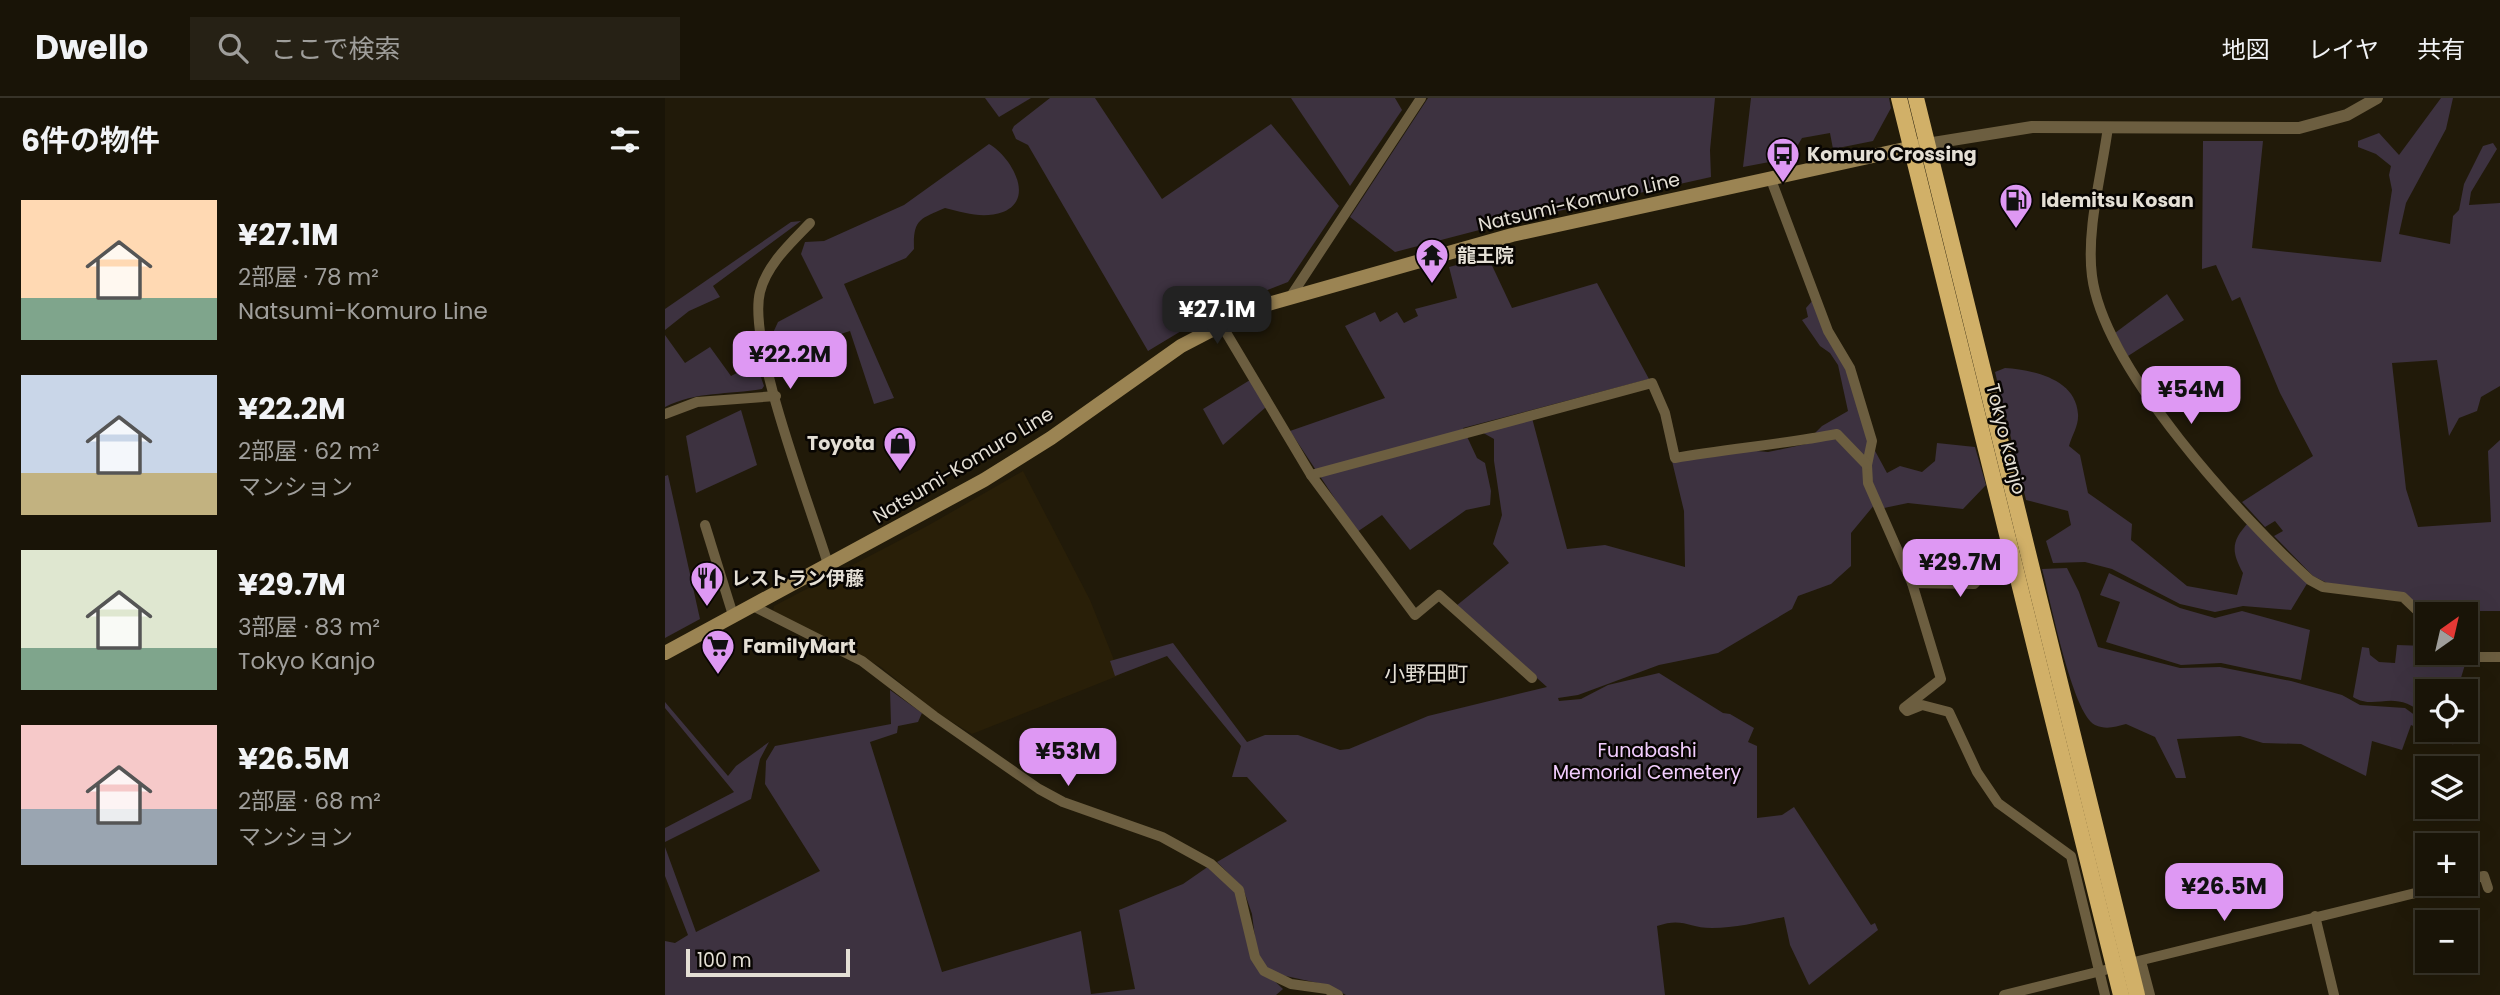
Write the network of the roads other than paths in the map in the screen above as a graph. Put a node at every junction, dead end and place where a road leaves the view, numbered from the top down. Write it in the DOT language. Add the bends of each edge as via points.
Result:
graph roads {
  1 [pos="1421,98"];
  2 [pos="1899,98"];
  3 [pos="1916,98"];
  4 [pos="2377,98"];
  5 [pos="2108,127"];
  6 [pos="1920,146"];
  7 [pos="1770,177"];
  8 [pos="810,223"];
  9 [pos="1291,296"];
  10 [pos="1221,324"];
  11 [pos="776,397"];
  12 [pos="665,414"];
  13 [pos="1867,465"];
  14 [pos="1311,475"];
  15 [pos="705,525"];
  16 [pos="828,564"];
  17 [pos="2003,569"];
  18 [pos="1912,583"];
  19 [pos="751,605"];
  20 [pos="2415,608"];
  21 [pos="733,615"];
  22 [pos="665,653"];
  23 [pos="2478,657"];
  24 [pos="2500,657"];
  25 [pos="1532,678"];
  26 [pos="2478,877"];
  27 [pos="2488,888"];
  28 [pos="2415,893"];
  29 [pos="2315,916"];
  30 [pos="2121,966"];
  31 [pos="1338,995"];
  32 [pos="2004,995"];
  33 [pos="2105,995"];
  34 [pos="2121,995"];
  35 [pos="2137,995"];
  36 [pos="2150,995"];
  37 [pos="2334,995"];
  1 -- 9 [label="street"];
  2 -- 6 [label="highway, Tokyo Kanjo"];
  3 -- 6 [label="highway, Tokyo Kanjo"];
  4 -- 5 [label="street" via="2347,115 2299,128"];
  5 -- 6 [label="street" via="2004,130"];
  5 -- 20 [label="street" via="2091,249 2092,278 2112,336 2142,390 2209,472 2311,580 2323,587 2403,597"];
  6 -- 7 [label="main road, Natsumi-Komuro Line"];
  6 -- 30 [label="highway, Tokyo Kanjo"];
  7 -- 9 [label="main road, Natsumi-Komuro Line" via="1513,235"];
  7 -- 13 [label="street" via="1828,331 1850,368 1872,441"];
  8 -- 11 [label="street" via="773,264 759,297 760,336"];
  9 -- 10 [label="main road, Natsumi-Komuro Line"];
  10 -- 14 [label="street"];
  10 -- 16 [label="main road, Natsumi-Komuro Line" via="1146,369 1015,462"];
  11 -- 12 [label="street" via="697,402"];
  11 -- 16 [label="street"];
  13 -- 14 [label="street" via="1837,435 1675,458 1665,413 1652,383"];
  13 -- 18 [label="street" via="1871,490"];
  14 -- 25 [label="street" via="1415,615 1439,596"];
  15 -- 21 [label="street"];
  16 -- 19 [label="main road, Natsumi-Komuro Line"];
  17 -- 18 [label="street" via="1987,570 1973,584"];
  18 -- 30 [label="street" via="1941,679 1904,708 1922,705 1949,712 1977,772 1998,803 2071,856"];
  19 -- 21 [label="main road, Natsumi-Komuro Line"];
  19 -- 31 [label="street" via="862,661 1039,789 1162,837 1211,864 1239,890 1258,965 1280,979"];
  21 -- 22 [label="main road, Natsumi-Komuro Line"];
  23 -- 24 [label="street"];
  26 -- 27 [label="street" via="2484,876"];
  28 -- 29 [label="street"];
  29 -- 30 [label="street"];
  29 -- 37 [label="street"];
  30 -- 32 [label="street"];
  30 -- 33 [label="street"];
  30 -- 34 [label="highway, Tokyo Kanjo"];
  30 -- 35 [label="highway, Tokyo Kanjo"];
  30 -- 36 [label="street"];
}
